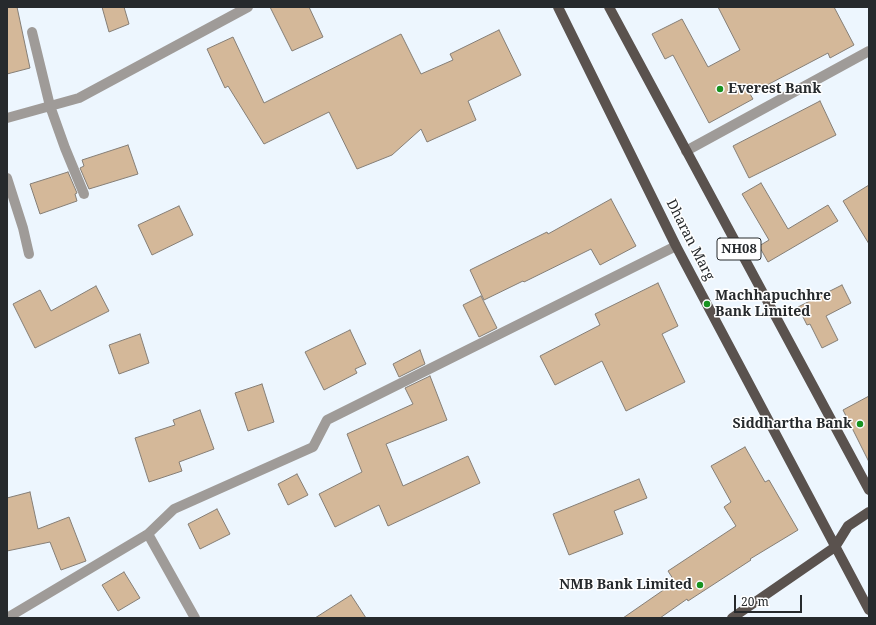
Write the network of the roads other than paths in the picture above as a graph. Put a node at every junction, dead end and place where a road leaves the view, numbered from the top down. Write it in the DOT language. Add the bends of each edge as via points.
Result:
graph roads {
  1 [pos="248,7"];
  2 [pos="558,7"];
  3 [pos="609,7"];
  4 [pos="32,32"];
  5 [pos="869,51"];
  6 [pos="50,106"];
  7 [pos="7,118"];
  8 [pos="686,151"];
  9 [pos="7,178"];
  10 [pos="84,194"];
  11 [pos="676,246"];
  12 [pos="30,254"];
  13 [pos="869,490"];
  14 [pos="869,512"];
  15 [pos="148,534"];
  16 [pos="835,547"];
  17 [pos="869,610"];
  18 [pos="7,618"];
  19 [pos="195,618"];
  20 [pos="732,618"];
  1 -- 6 [label="street" via="79,98"];
  2 -- 11 [label="main road, Dharan Marg"];
  3 -- 8 [label="main road, NH08"];
  4 -- 6 [label="street"];
  5 -- 8 [label="street"];
  6 -- 7 [label="street"];
  6 -- 10 [label="street"];
  8 -- 13 [label="main road, NH08"];
  9 -- 12 [label="street"];
  11 -- 15 [label="street" via="327,420 313,447 174,509"];
  11 -- 16 [label="main road, Dharan Marg"];
  14 -- 16 [label="main road" via="848,526"];
  15 -- 18 [label="street"];
  15 -- 19 [label="street"];
  16 -- 17 [label="main road, Dharan Marg"];
  16 -- 20 [label="main road"];
}
